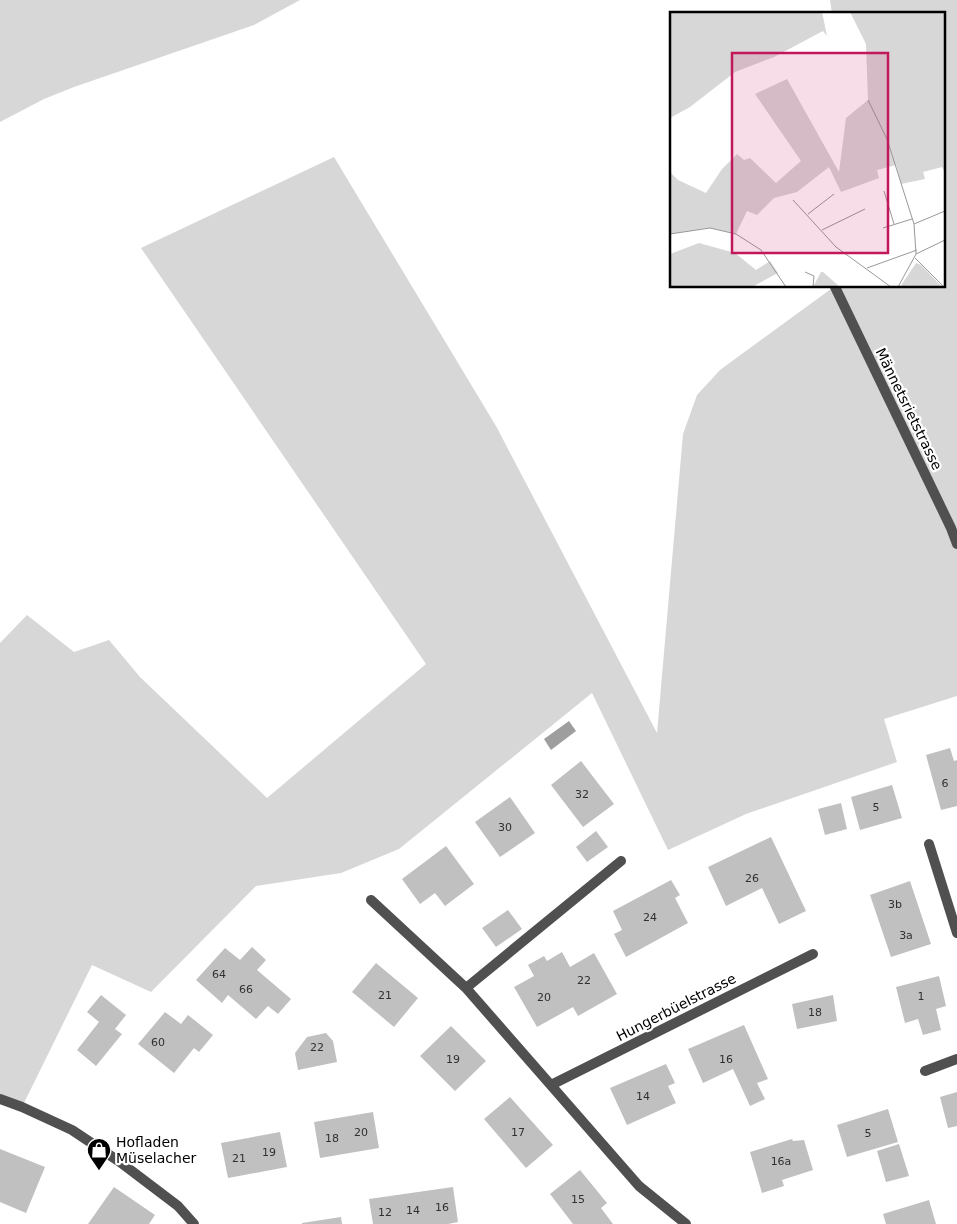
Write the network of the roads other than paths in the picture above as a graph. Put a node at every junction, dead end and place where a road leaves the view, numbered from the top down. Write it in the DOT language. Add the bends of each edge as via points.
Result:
graph roads {
  1 [pos="835,288"];
  2 [pos="957,544"];
  3 [pos="929,844"];
  4 [pos="622,861"];
  5 [pos="371,900"];
  6 [pos="957,932"];
  7 [pos="813,954"];
  8 [pos="466,988"];
  9 [pos="957,1059"];
  10 [pos="925,1071"];
  11 [pos="551,1085"];
  12 [pos="0,1099"];
  13 [pos="194,1224"];
  14 [pos="686,1224"];
  1 -- 2 [label="street, Männetsrietstrasse"];
  3 -- 6 [label="street"];
  4 -- 8 [label="street"];
  5 -- 8 [label="street"];
  7 -- 11 [label="street, Hungerbüelstrasse"];
  8 -- 11 [label="street"];
  9 -- 10 [label="street"];
  11 -- 14 [label="street" via="638,1186"];
  12 -- 13 [label="street" via="72,1130 178,1206"];
}
